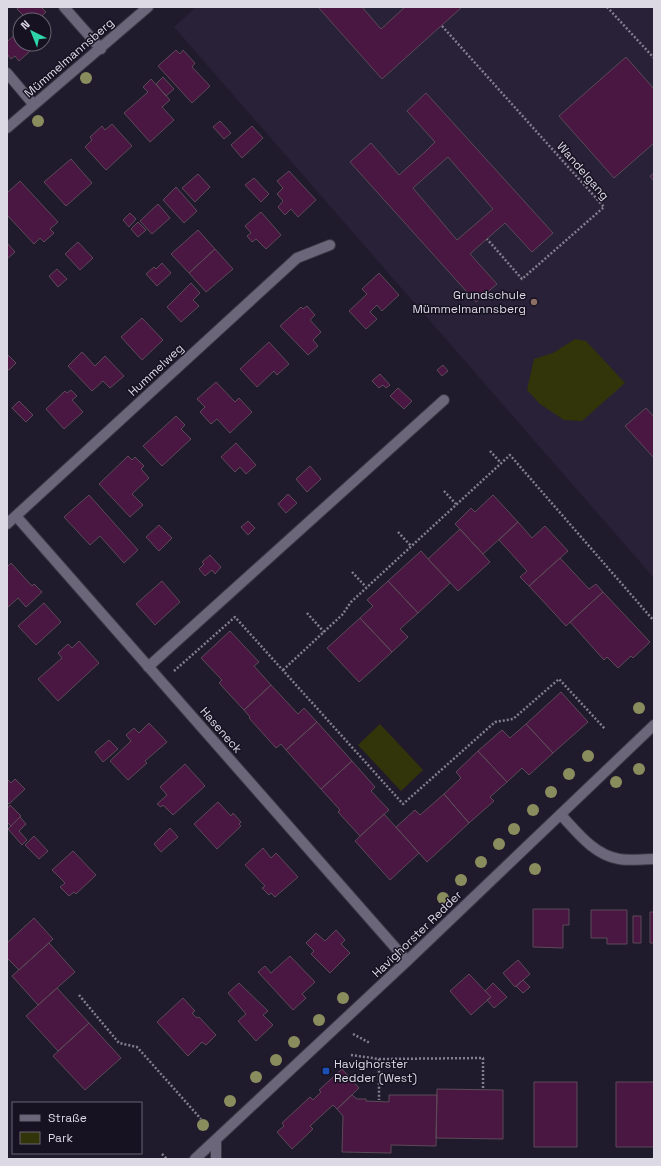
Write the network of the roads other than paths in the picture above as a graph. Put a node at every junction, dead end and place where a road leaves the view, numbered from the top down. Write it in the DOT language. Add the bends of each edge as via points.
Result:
graph roads {
  1 [pos="64,7"];
  2 [pos="148,7"];
  3 [pos="101,49"];
  4 [pos="7,73"];
  5 [pos="34,105"];
  6 [pos="7,128"];
  7 [pos="330,245"];
  8 [pos="444,400"];
  9 [pos="16,516"];
  10 [pos="7,524"];
  11 [pos="148,667"];
  12 [pos="654,725"];
  13 [pos="560,815"];
  14 [pos="654,860"];
  15 [pos="407,962"];
  16 [pos="216,1140"];
  17 [pos="195,1159"];
  18 [pos="216,1159"];
  1 -- 3 [label="street"];
  2 -- 3 [label="street, Mümmelmannsberg"];
  3 -- 5 [label="street, Mümmelmannsberg"];
  4 -- 5 [label="street"];
  5 -- 6 [label="street, Mümmelmannsberg"];
  7 -- 9 [label="street, Hummelweg" via="297,258"];
  8 -- 11 [label="street"];
  9 -- 10 [label="street, Hummelweg"];
  9 -- 11 [label="street, Haseneck"];
  11 -- 15 [label="street, Haseneck"];
  12 -- 13 [label="street, Havighorster Redder"];
  13 -- 14 [label="street" via="585,841 610,857"];
  13 -- 15 [label="street, Havighorster Redder"];
  15 -- 16 [label="street, Havighorster Redder"];
  16 -- 17 [label="street, Havighorster Redder"];
  16 -- 18 [label="street"];
}
